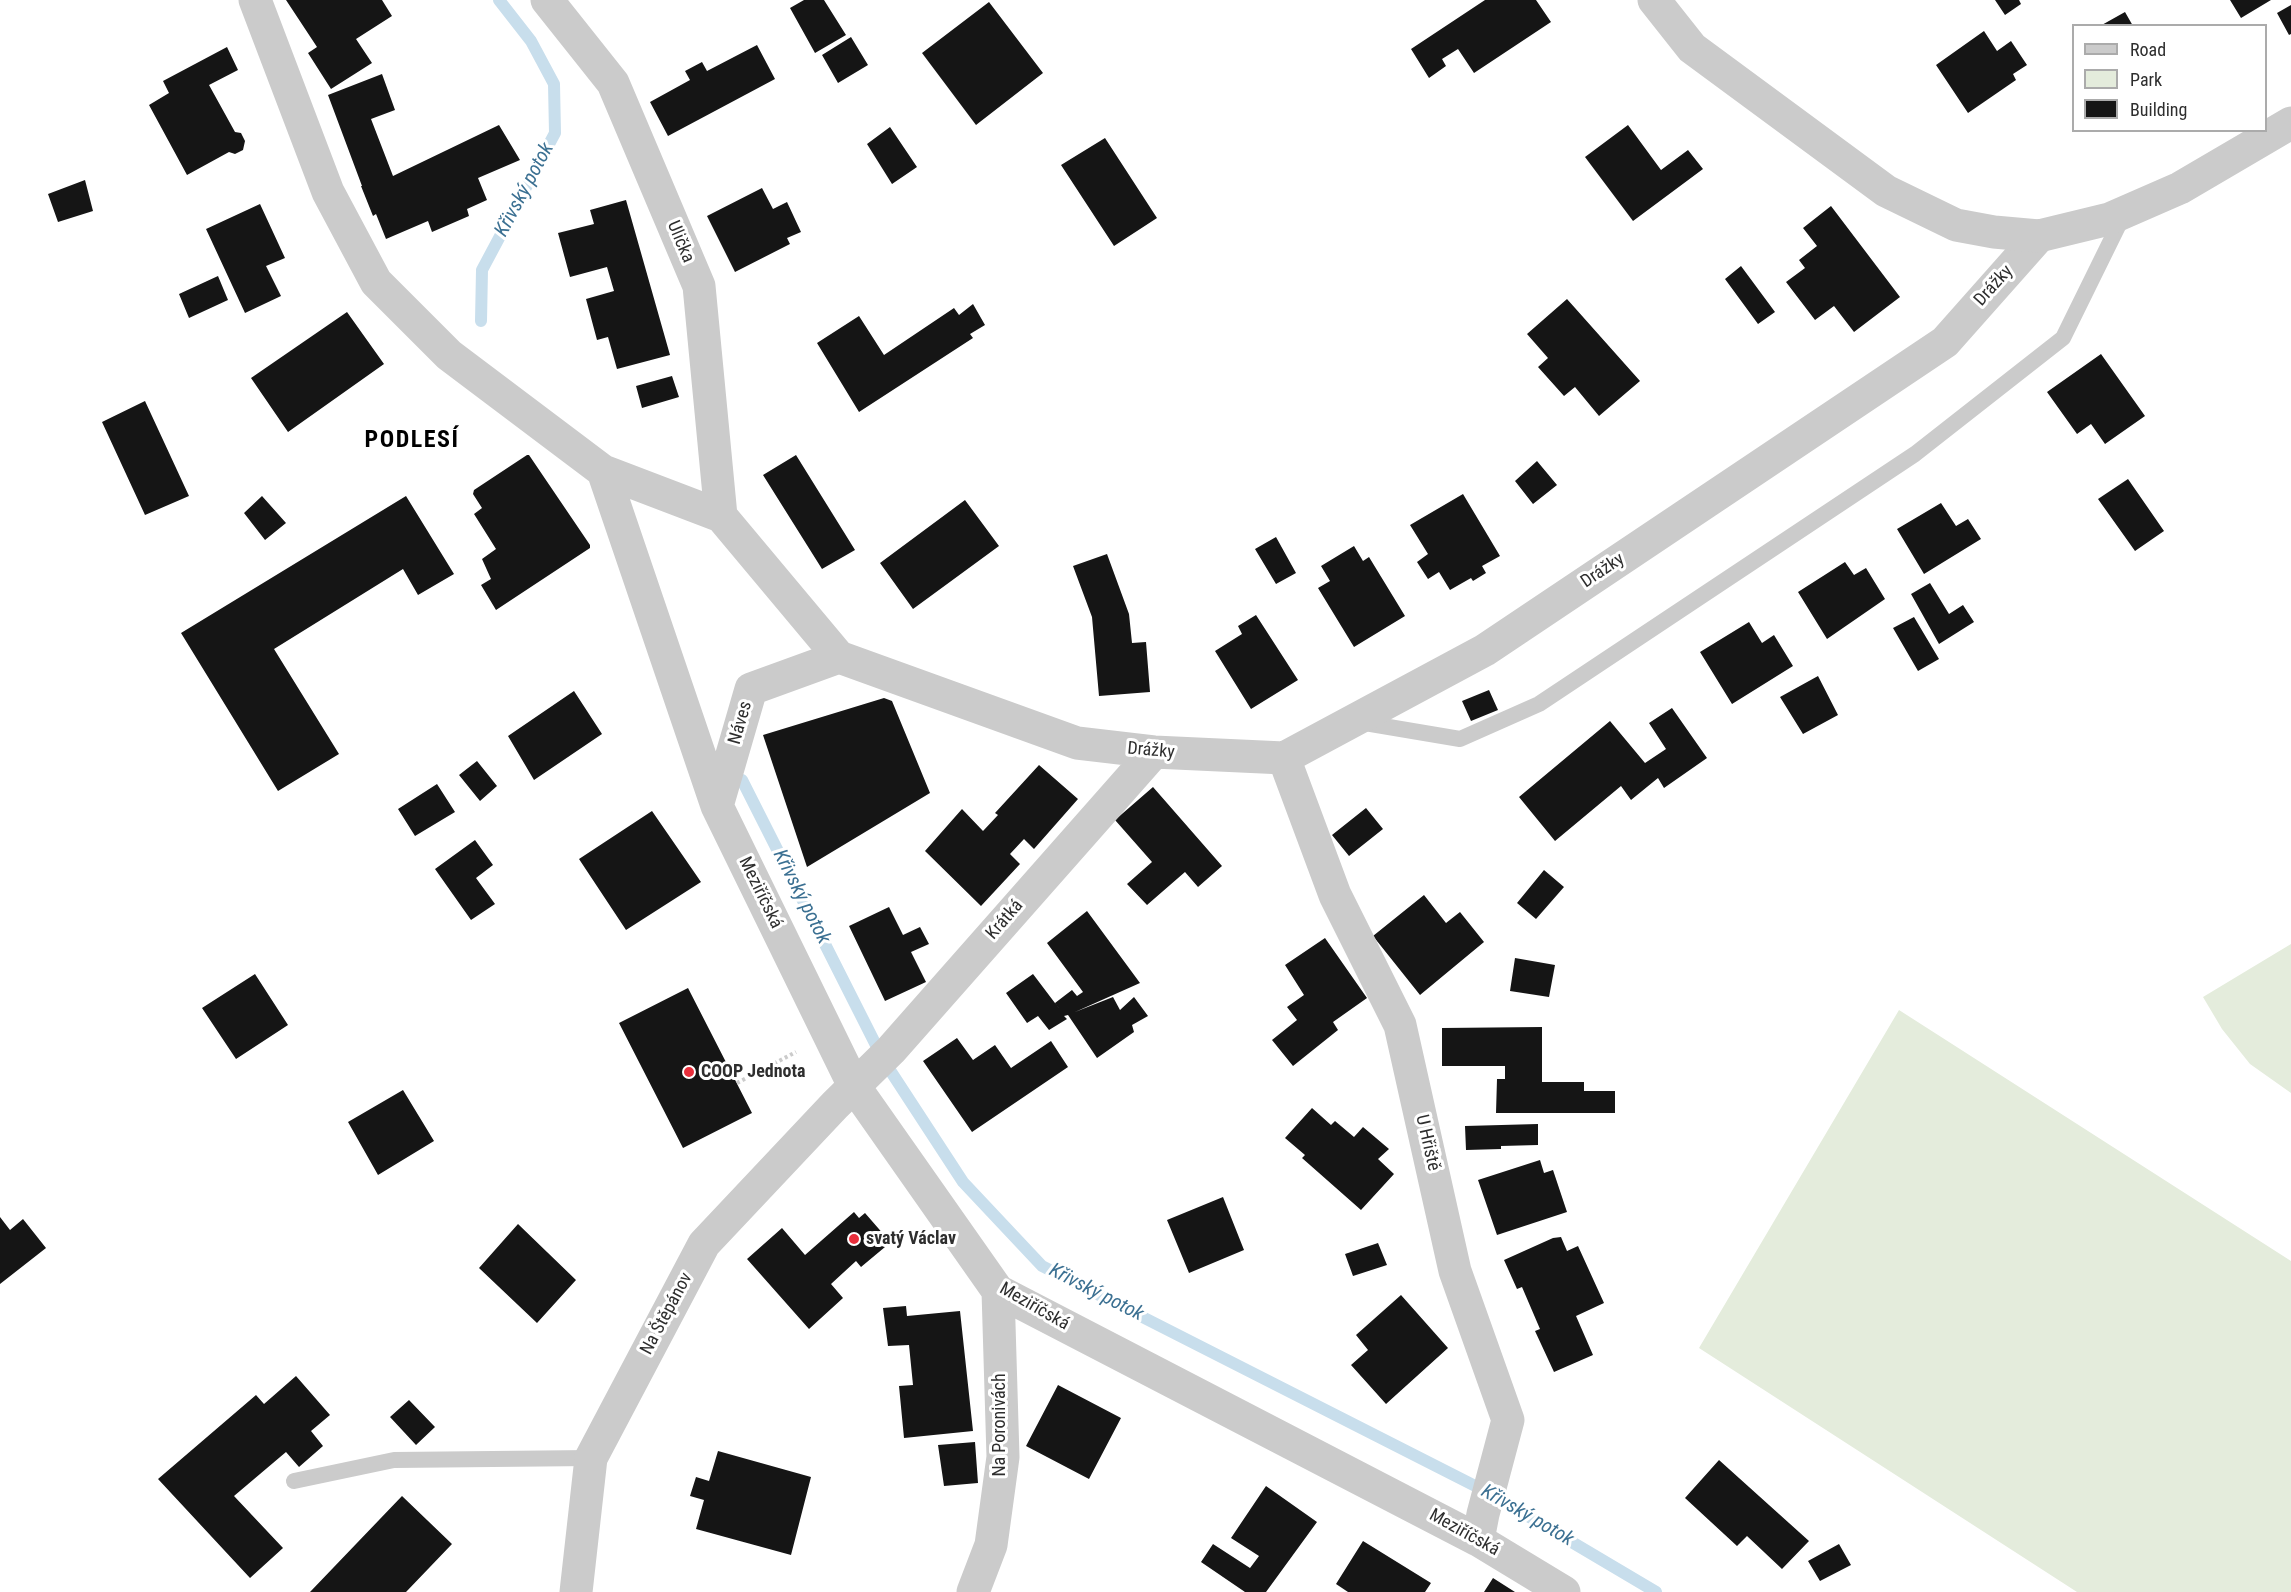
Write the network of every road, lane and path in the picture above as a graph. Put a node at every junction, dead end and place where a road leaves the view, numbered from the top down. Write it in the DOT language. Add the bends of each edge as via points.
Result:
graph roads {
  1 [pos="255,0"];
  2 [pos="547,0"];
  3 [pos="1653,0"];
  4 [pos="2291,123"];
  5 [pos="2124,212"];
  6 [pos="2039,236"];
  7 [pos="603,471"];
  8 [pos="721,516"];
  9 [pos="839,657"];
  10 [pos="1352,721"];
  11 [pos="1154,752"];
  12 [pos="1284,758"];
  13 [pos="717,806"];
  14 [pos="797,1052"];
  15 [pos="873,1068"];
  16 [pos="737,1083"];
  17 [pos="998,1291"];
  18 [pos="591,1458"];
  19 [pos="294,1481"];
  20 [pos="1480,1527"];
  21 [pos="576,1592"];
  22 [pos="973,1592"];
  23 [pos="1564,1592"];
  1 -- 7 [label="street" via="328,192 376,282 450,355"];
  2 -- 8 [label="street, Ulička" via="613,83 699,286"];
  3 -- 6 [label="street" via="1692,48 1886,191 1956,225"];
  4 -- 5 [label="street" via="2180,188"];
  5 -- 6 [label="street"];
  5 -- 10 [label="lane" via="2063,338 1916,454 1539,704 1460,739"];
  6 -- 10 [label="street, Drážky" via="1945,342 1485,650"];
  7 -- 8 [label="street"];
  7 -- 13 [label="street"];
  8 -- 9 [label="street"];
  9 -- 11 [label="street, Drážky" via="1077,743"];
  9 -- 13 [label="street, Náves" via="751,689"];
  10 -- 12 [label="street, Drážky"];
  11 -- 12 [label="street, Drážky"];
  11 -- 15 [label="street, Krátká"];
  12 -- 20 [label="street, U Hřiště" via="1335,895 1400,1025 1455,1271 1508,1420"];
  13 -- 15 [label="street, Meziříčská"];
  14 -- 16 [label="path"];
  15 -- 17 [label="street, Meziříčská"];
  15 -- 18 [label="street, Na Štěpánov" via="704,1244"];
  17 -- 20 [label="street, Meziříčská"];
  17 -- 22 [label="street, Na Poronivách" via="1004,1457 991,1545"];
  18 -- 19 [label="lane" via="394,1460"];
  18 -- 21 [label="street, Na Štěpánov"];
  20 -- 23 [label="street, Meziříčská"];
}
